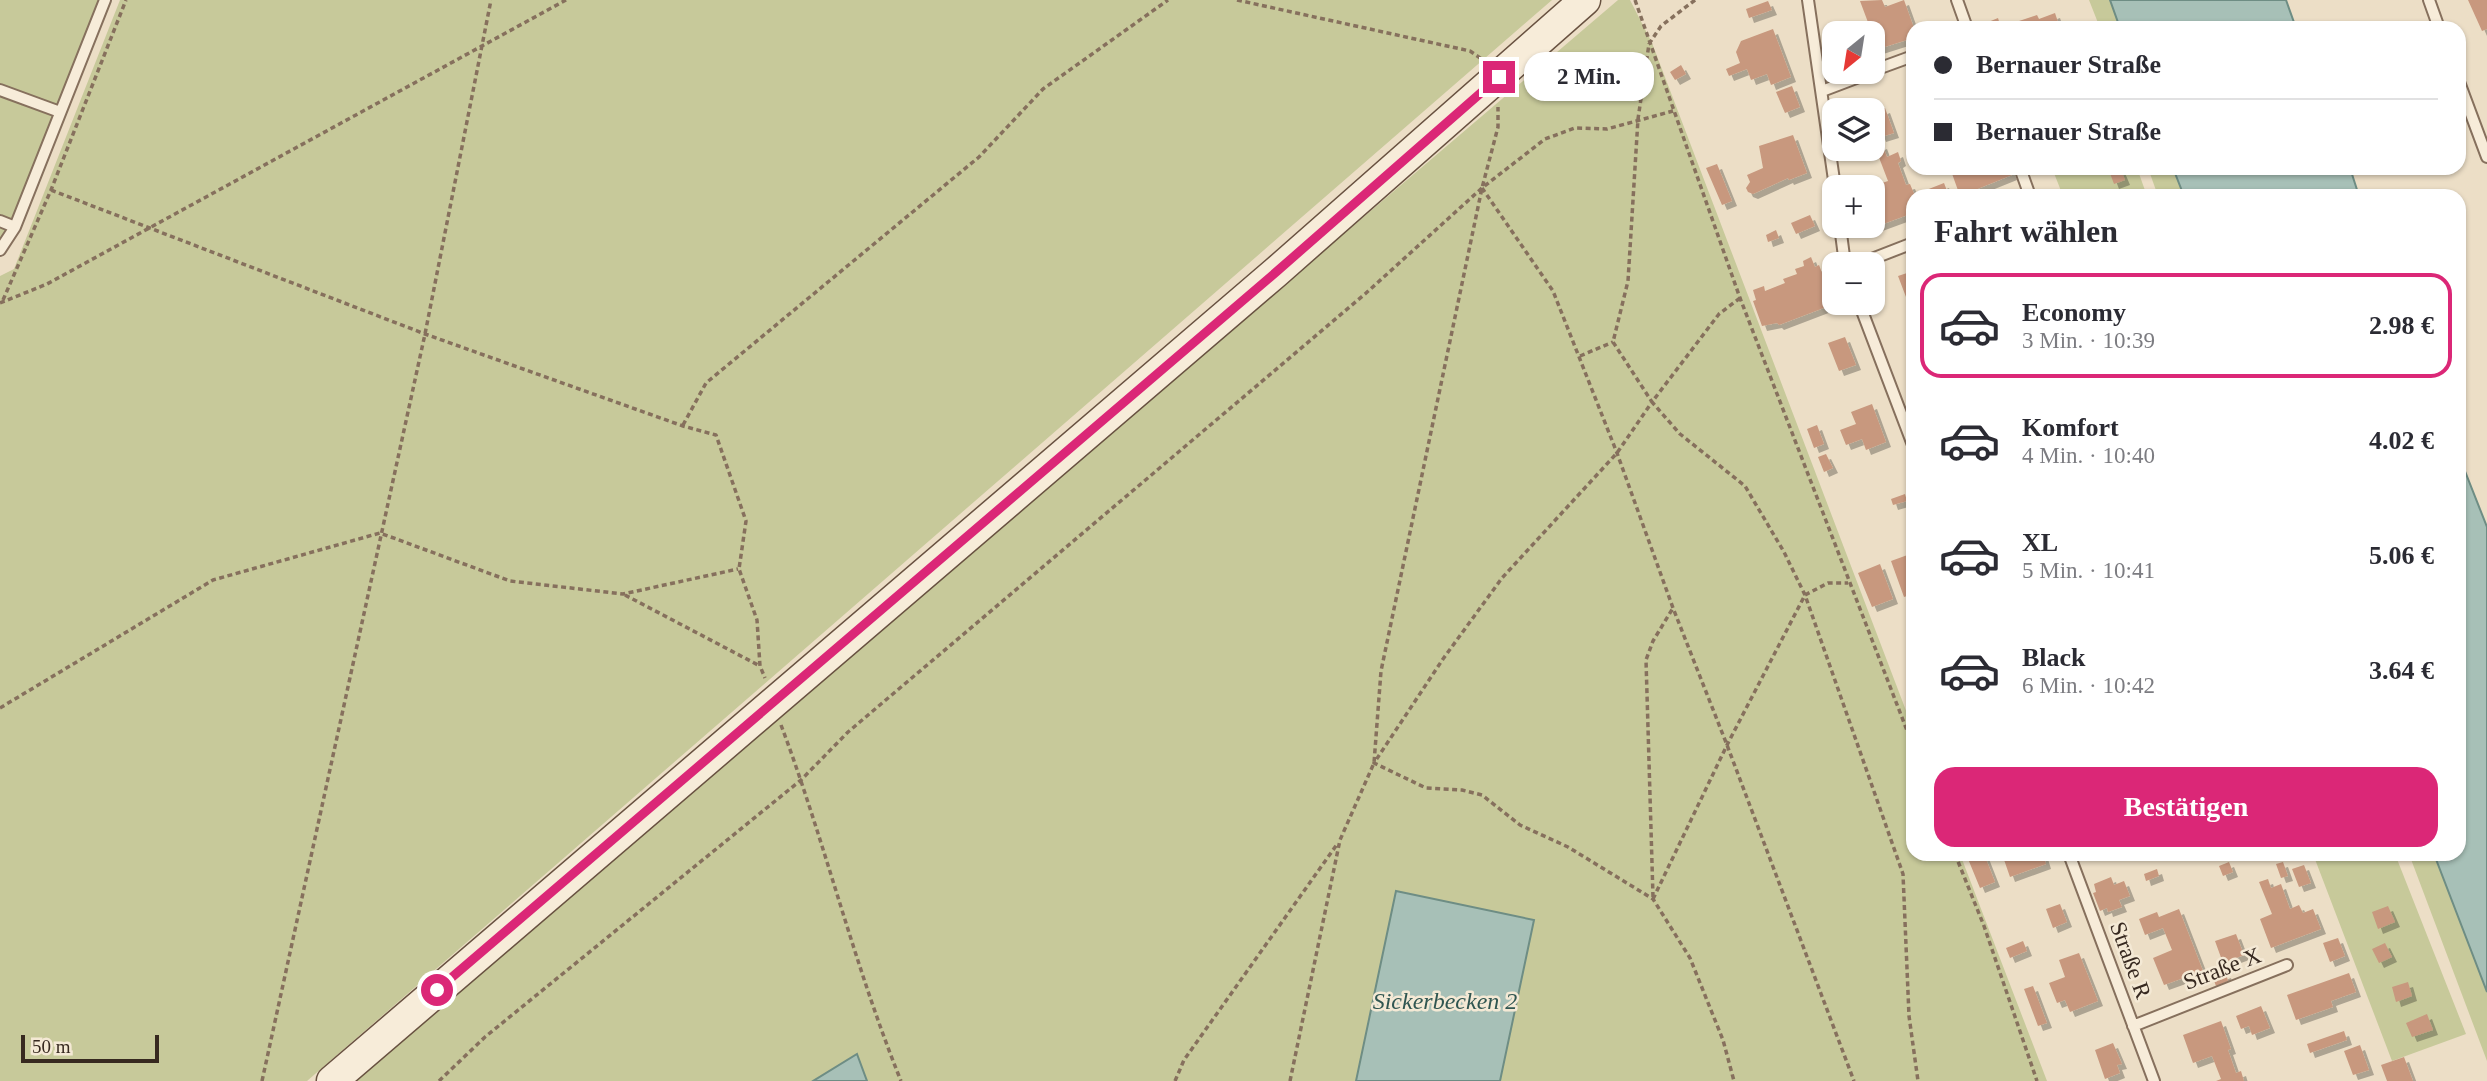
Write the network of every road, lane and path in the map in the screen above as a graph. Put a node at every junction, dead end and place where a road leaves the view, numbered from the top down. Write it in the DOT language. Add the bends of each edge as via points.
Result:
graph roads {
  1 [pos="105,0"];
  2 [pos="126,0"];
  3 [pos="491,0"];
  4 [pos="566,0"];
  5 [pos="1168,0"];
  6 [pos="1237,0"];
  7 [pos="1585,0"];
  8 [pos="1635,0"];
  9 [pos="1695,0"];
  10 [pos="1808,0"];
  11 [pos="1957,0"];
  12 [pos="2429,0"];
  13 [pos="1964,21"];
  14 [pos="2436,21"];
  15 [pos="1648,44"];
  16 [pos="481,47"];
  17 [pos="1906,59"];
  18 [pos="1885,67"];
  19 [pos="1493,82"];
  20 [pos="1840,84"];
  21 [pos="0,90"];
  22 [pos="1822,91"];
  23 [pos="2466,101"];
  24 [pos="1673,111"];
  25 [pos="60,112"];
  26 [pos="1638,119"];
  27 [pos="2487,157"];
  28 [pos="1833,175"];
  29 [pos="1482,188"];
  30 [pos="51,190"];
  31 [pos="0,221"];
  32 [pos="15,226"];
  33 [pos="148,227"];
  34 [pos="1906,246"];
  35 [pos="0,250"];
  36 [pos="1885,254"];
  37 [pos="1740,298"];
  38 [pos="2,302"];
  39 [pos="1864,315"];
  40 [pos="425,334"];
  41 [pos="1613,342"];
  42 [pos="1580,356"];
  43 [pos="1652,402"];
  44 [pos="683,426"];
  45 [pos="1906,427"];
  46 [pos="1617,453"];
  47 [pos="380,533"];
  48 [pos="739,569"];
  49 [pos="1848,583"];
  50 [pos="623,594"];
  51 [pos="1805,595"];
  52 [pos="1673,608"];
  53 [pos="760,666"];
  54 [pos="775,701"];
  55 [pos="0,708"];
  56 [pos="1906,728"];
  57 [pos="1727,746"];
  58 [pos="1374,764"];
  59 [pos="801,780"];
  60 [pos="1340,840"];
  61 [pos="1958,861"];
  62 [pos="2072,861"];
  63 [pos="1653,899"];
  64 [pos="2287,965"];
  65 [pos="2133,1026"];
  66 [pos="262,1081"];
  67 [pos="332,1081"];
  68 [pos="439,1081"];
  69 [pos="901,1081"];
  70 [pos="1175,1081"];
  71 [pos="1290,1081"];
  72 [pos="1734,1081"];
  73 [pos="1854,1081"];
  74 [pos="1918,1081"];
  75 [pos="2037,1081"];
  76 [pos="2154,1081"];
  1 -- 25 [label="lane"];
  2 -- 30 [label="path"];
  3 -- 16 [label="path"];
  4 -- 16 [label="path"];
  5 -- 44 [label="path" via="1042,89 979,157 706,383"];
  6 -- 19 [label="path" via="1470,51 1480,57"];
  7 -- 19 [label="main road"];
  8 -- 15 [label="path"];
  9 -- 15 [label="path" via="1661,26"];
  10 -- 22 [label="lane"];
  11 -- 13 [label="lane"];
  12 -- 14 [label="lane"];
  15 -- 24 [label="path"];
  15 -- 26 [label="path"];
  16 -- 33 [label="path"];
  16 -- 40 [label="path"];
  17 -- 18 [label="lane"];
  19 -- 29 [label="path" via="1498,98 1497,127"];
  19 -- 54 [label="main road"];
  20 -- 22 [label="lane"];
  21 -- 25 [label="lane"];
  22 -- 28 [label="lane"];
  23 -- 27 [label="lane"];
  24 -- 26 [label="path"];
  24 -- 37 [label="path"];
  25 -- 32 [label="lane"];
  26 -- 29 [label="path" via="1607,129 1574,128 1545,139"];
  26 -- 41 [label="path" via="1628,281"];
  29 -- 42 [label="path" via="1553,291"];
  29 -- 58 [label="path" via="1381,671"];
  29 -- 59 [label="path" via="1365,294 848,732"];
  30 -- 33 [label="path"];
  30 -- 38 [label="path"];
  31 -- 32 [label="lane"];
  32 -- 35 [label="lane"];
  33 -- 38 [label="path" via="47,284"];
  33 -- 40 [label="path"];
  34 -- 36 [label="lane"];
  37 -- 43 [label="path" via="1719,314"];
  37 -- 49 [label="path"];
  39 -- 45 [label="lane"];
  40 -- 44 [label="path"];
  40 -- 47 [label="path"];
  41 -- 42 [label="path"];
  41 -- 43 [label="path"];
  42 -- 46 [label="path"];
  43 -- 46 [label="path"];
  43 -- 51 [label="path" via="1680,434 1745,486"];
  44 -- 48 [label="path" via="716,435 746,521"];
  46 -- 52 [label="path"];
  46 -- 58 [label="path" via="1503,578"];
  47 -- 50 [label="path" via="510,581"];
  47 -- 55 [label="path" via="213,580"];
  47 -- 66 [label="path"];
  48 -- 50 [label="path"];
  48 -- 53 [label="path" via="757,621"];
  49 -- 51 [label="path" via="1828,583"];
  49 -- 56 [label="path"];
  50 -- 53 [label="path"];
  51 -- 57 [label="path"];
  51 -- 74 [label="path" via="1903,874 1909,1016"];
  52 -- 57 [label="path"];
  52 -- 63 [label="path" via="1646,660"];
  53 -- 54 [label="path"];
  54 -- 59 [label="path"];
  54 -- 67 [label="main road"];
  57 -- 63 [label="path"];
  57 -- 73 [label="path"];
  58 -- 60 [label="path"];
  58 -- 63 [label="path" via="1426,788 1482,795 1520,825 1568,847"];
  59 -- 68 [label="path" via="485,1037"];
  59 -- 69 [label="path"];
  60 -- 70 [label="path" via="1184,1060"];
  60 -- 71 [label="path"];
  61 -- 75 [label="path"];
  62 -- 65 [label="lane, Straße R"];
  63 -- 72 [label="path" via="1690,958"];
  64 -- 65 [label="lane, Straße X"];
  65 -- 76 [label="lane, Straße R"];
}
